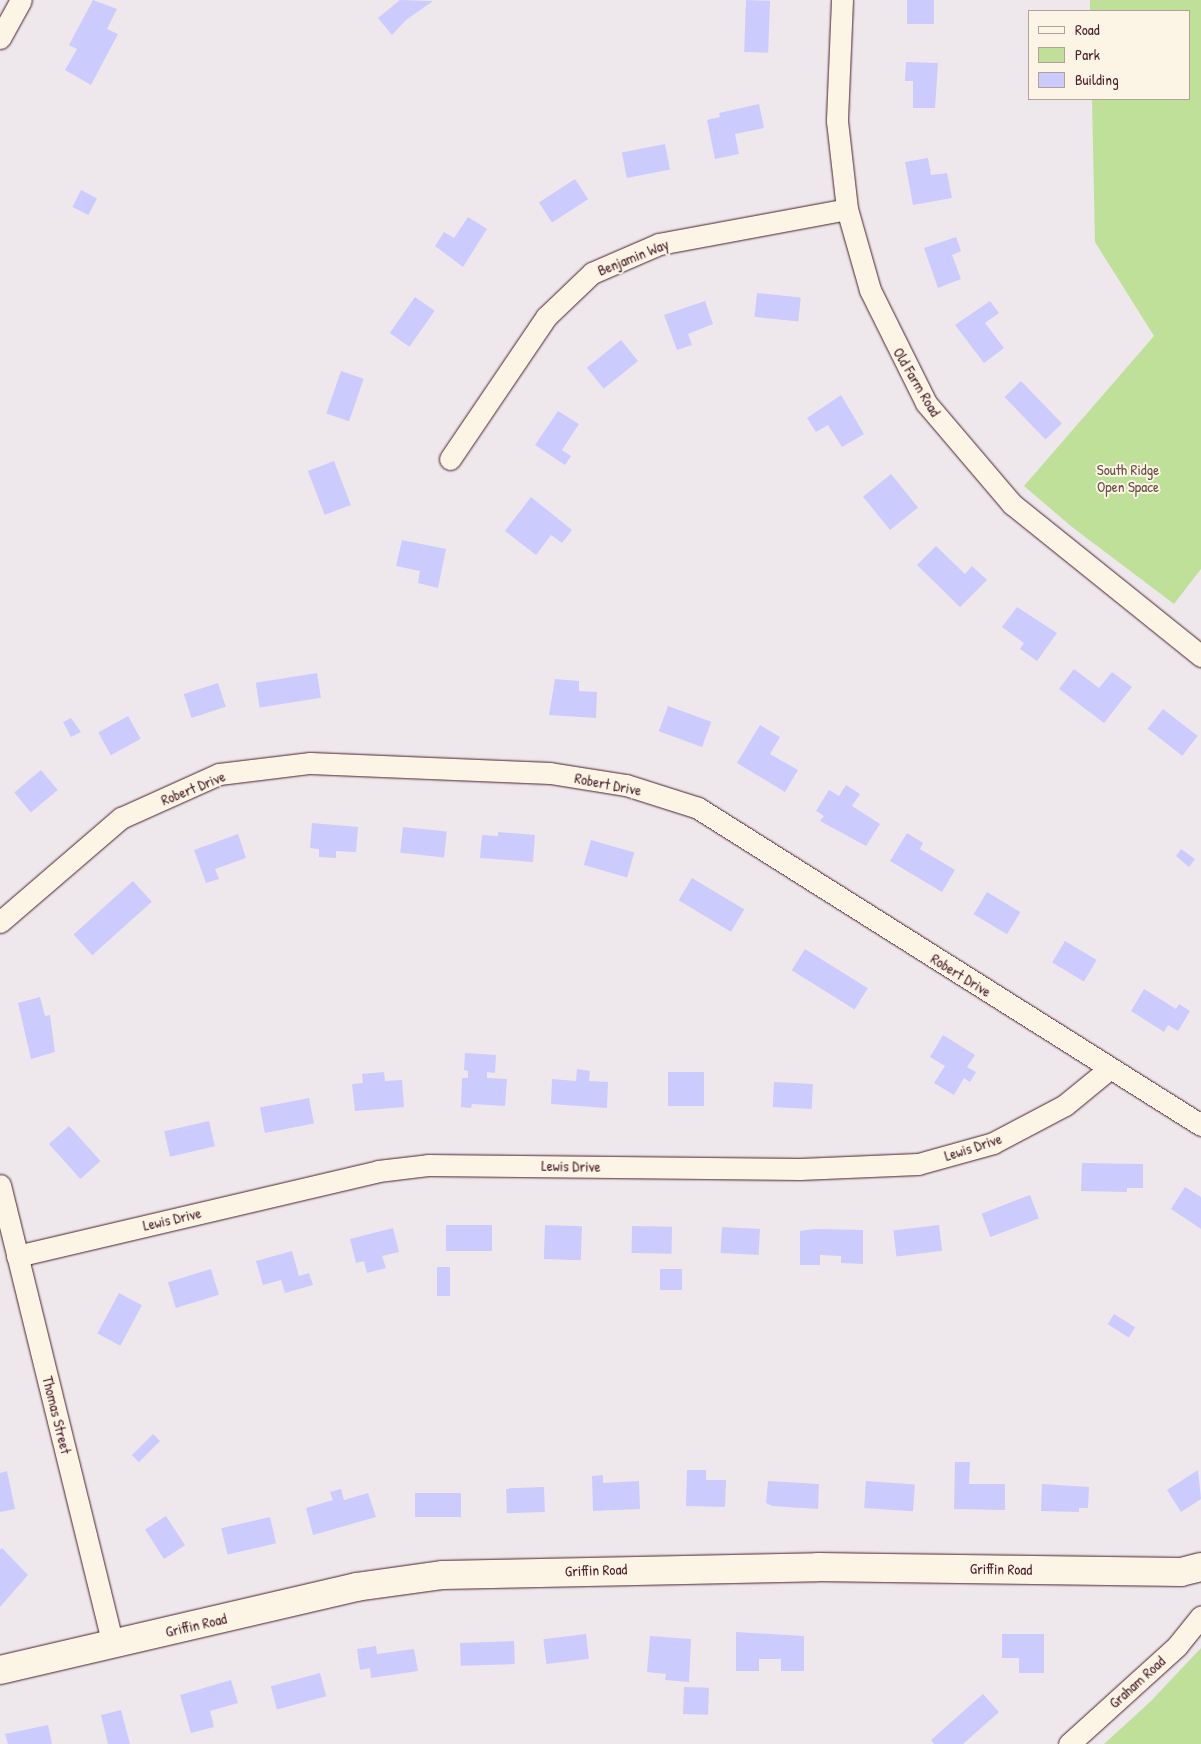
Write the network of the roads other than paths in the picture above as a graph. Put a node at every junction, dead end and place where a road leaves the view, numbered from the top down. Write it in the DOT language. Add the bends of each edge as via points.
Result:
graph roads {
  1 [pos="21,0"];
  2 [pos="842,0"];
  3 [pos="0,38"];
  4 [pos="847,208"];
  5 [pos="450,459"];
  6 [pos="1201,656"];
  7 [pos="0,922"];
  8 [pos="1109,1069"];
  9 [pos="1201,1125"];
  10 [pos="0,1185"];
  11 [pos="17,1256"];
  12 [pos="1201,1567"];
  13 [pos="1201,1616"];
  14 [pos="113,1644"];
  15 [pos="0,1670"];
  16 [pos="1069,1744"];
  1 -- 3 [label="street"];
  2 -- 4 [label="street, Old Farm Road" via="837,121"];
  4 -- 5 [label="street, Benjamin Way" via="659,244 592,273 546,317"];
  4 -- 6 [label="street, Old Farm Road" via="870,290 926,403 1012,504"];
  7 -- 8 [label="street, Robert Drive" via="121,818 218,774 310,763 550,773 626,785 698,808"];
  8 -- 9 [label="street, Robert Drive"];
  8 -- 11 [label="street, Lewis Drive" via="1066,1105 993,1143 918,1164 800,1169 428,1165 378,1171"];
  10 -- 11 [label="street, Thomas Street"];
  11 -- 14 [label="street, Thomas Street"];
  12 -- 14 [label="street, Griffin Road" via="1181,1572 818,1567 443,1575 356,1587"];
  13 -- 16 [label="street, Graham Road" via="1177,1646"];
  14 -- 15 [label="street, Griffin Road"];
}
